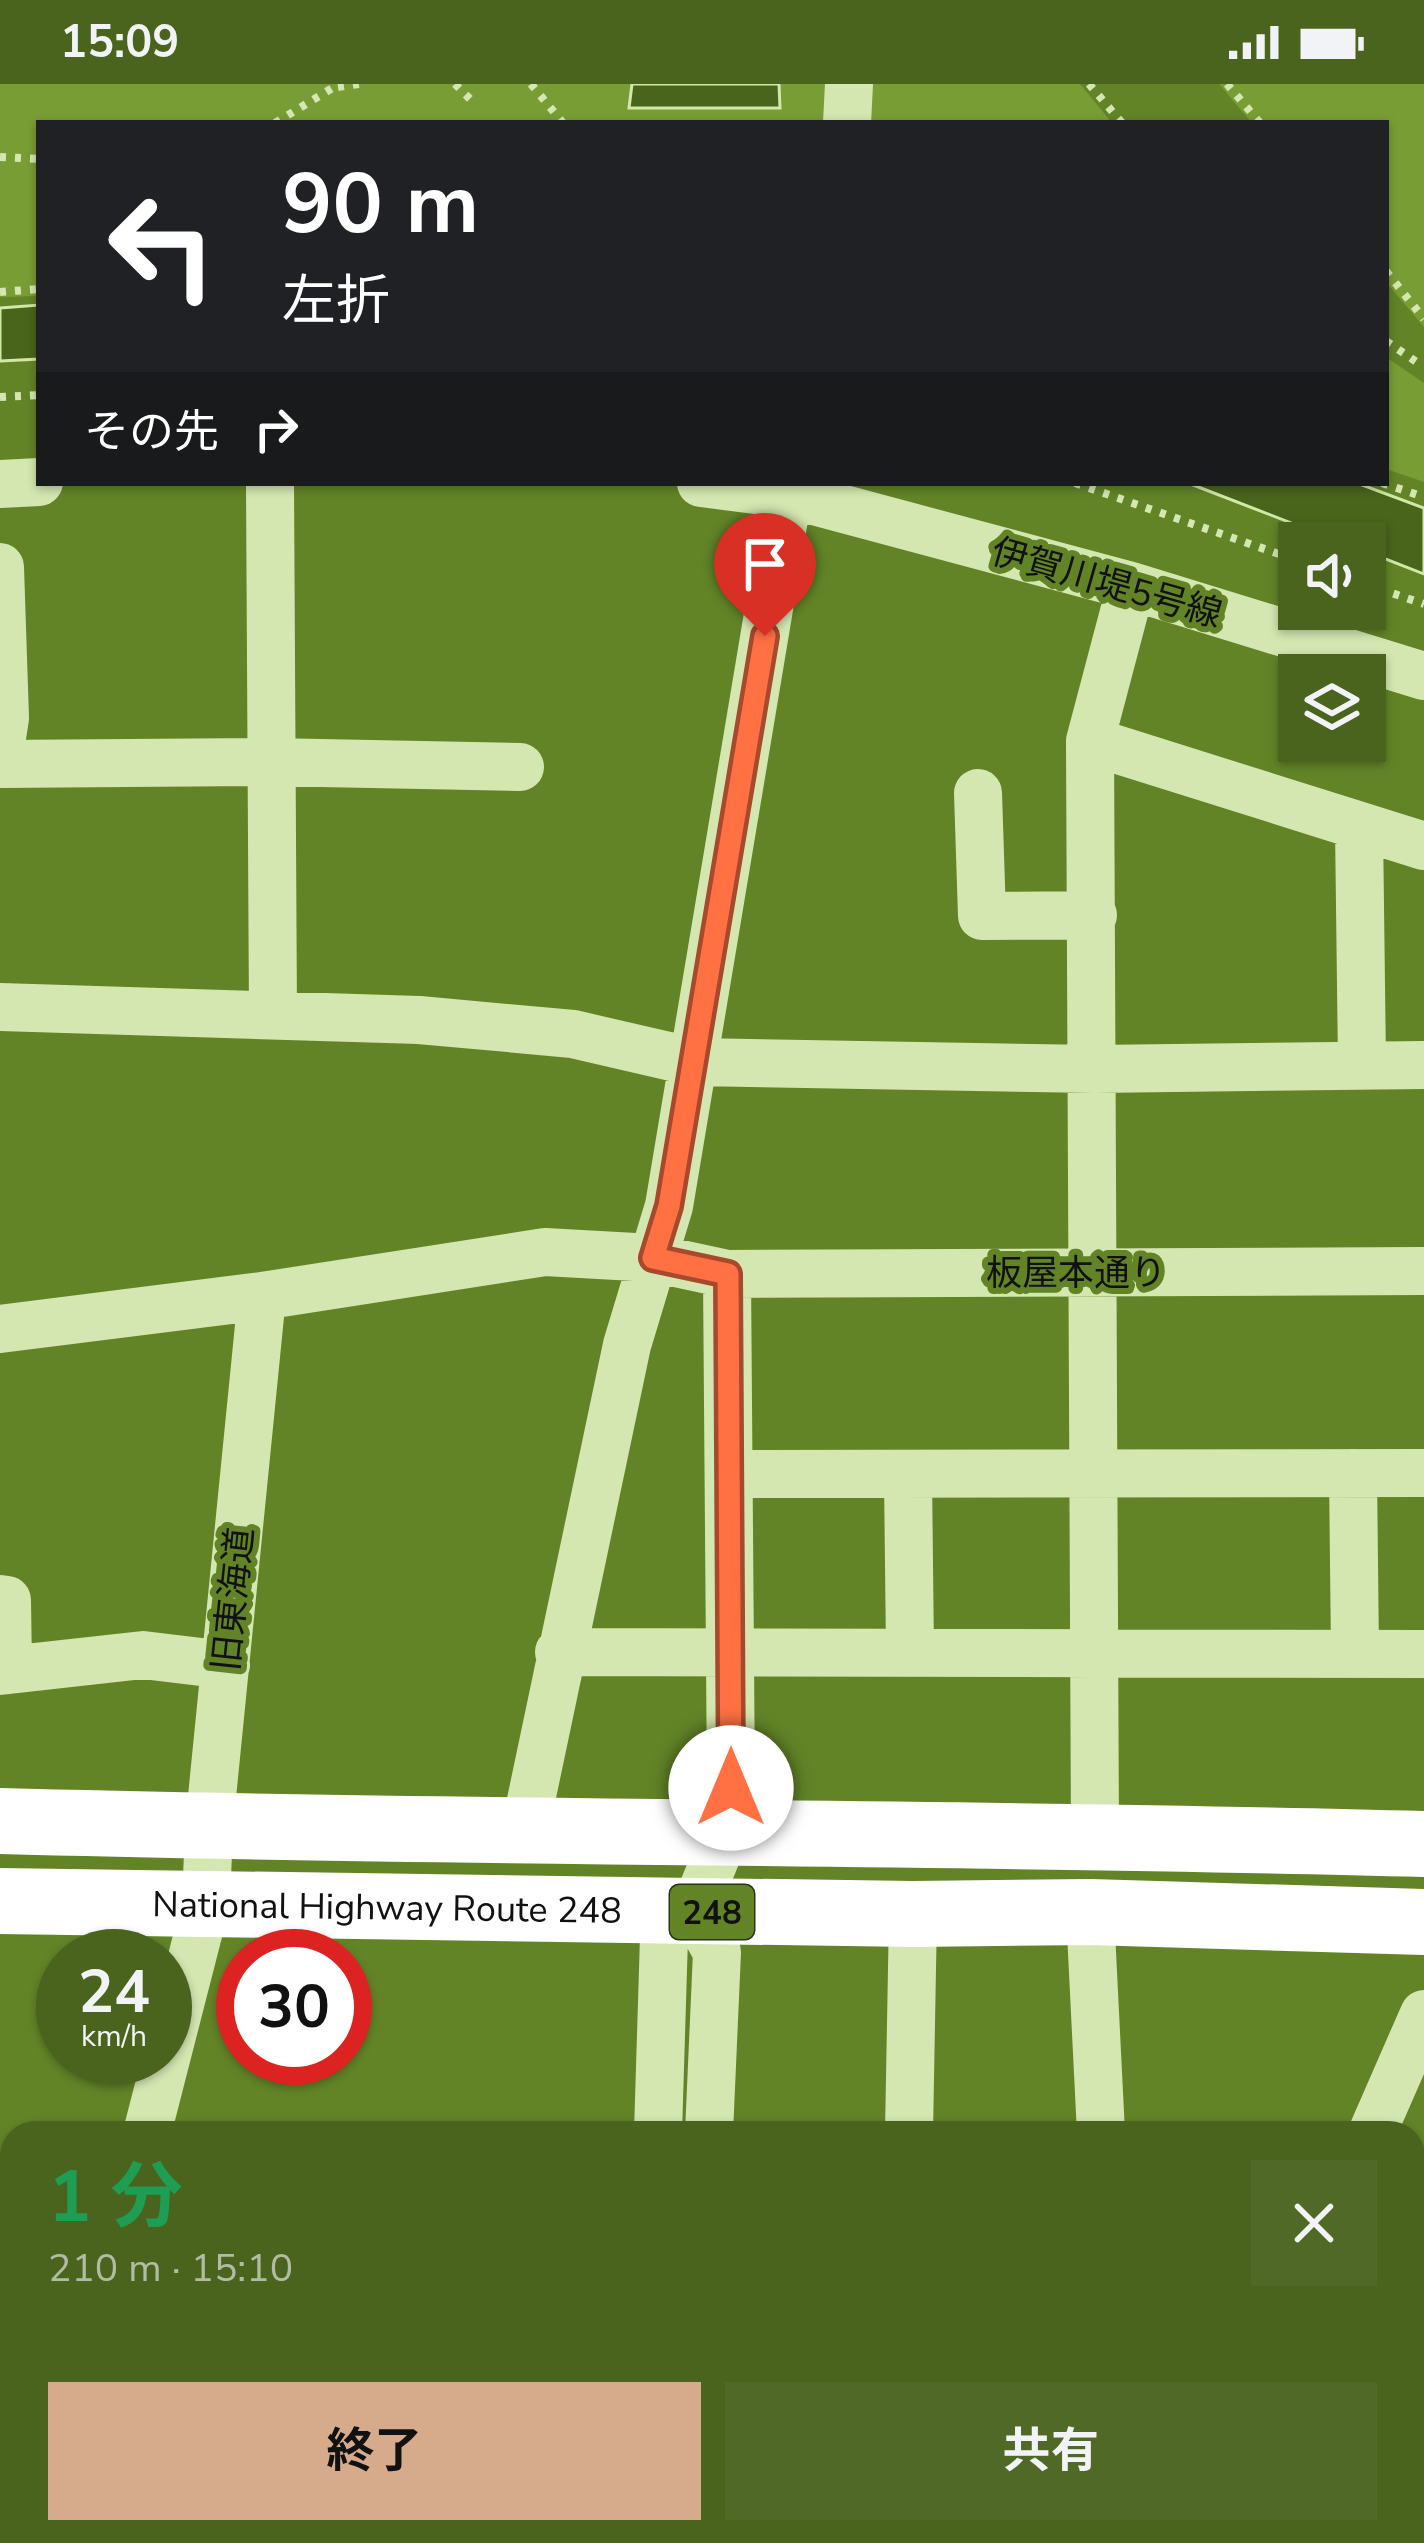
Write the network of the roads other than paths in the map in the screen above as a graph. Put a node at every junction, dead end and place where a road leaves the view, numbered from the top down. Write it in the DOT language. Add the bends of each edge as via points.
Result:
graph roads {
  1 [pos="849,84"];
  2 [pos="847,120"];
  3 [pos="36,482"];
  4 [pos="0,484"];
  5 [pos="270,486"];
  6 [pos="754,486"];
  7 [pos="789,488"];
  8 [pos="0,567"];
  9 [pos="1130,586"];
  10 [pos="1424,676"];
  11 [pos="1090,741"];
  12 [pos="0,750"];
  13 [pos="271,762"];
  14 [pos="0,764"];
  15 [pos="520,767"];
  16 [pos="978,793"];
  17 [pos="1359,827"];
  18 [pos="1424,846"];
  19 [pos="1093,915"];
  20 [pos="0,1007"];
  21 [pos="273,1015"];
  22 [pos="694,1061"];
  23 [pos="1362,1064"];
  24 [pos="1424,1065"];
  25 [pos="1094,1069"];
  26 [pos="653,1258"];
  27 [pos="1424,1271"];
  28 [pos="1095,1272"];
  29 [pos="728,1274"];
  30 [pos="262,1296"];
  31 [pos="0,1329"];
  32 [pos="1353,1473"];
  33 [pos="1424,1473"];
  34 [pos="729,1474"];
  35 [pos="1096,1475"];
  36 [pos="908,1476"];
  37 [pos="0,1599"];
  38 [pos="732,1651"];
  39 [pos="559,1652"];
  40 [pos="910,1652"];
  41 [pos="1096,1653"];
  42 [pos="1355,1653"];
  43 [pos="1424,1654"];
  44 [pos="226,1665"];
  45 [pos="4,1671"];
  46 [pos="0,1821"];
  47 [pos="209,1827"];
  48 [pos="524,1828"];
  49 [pos="726,1832"];
  50 [pos="1095,1835"];
  51 [pos="1424,1844"];
  52 [pos="0,1901"];
  53 [pos="206,1903"];
  54 [pos="694,1911"];
  55 [pos="1090,1912"];
  56 [pos="913,1914"];
  57 [pos="1424,1922"];
  58 [pos="1424,2014"];
  59 [pos="150,2121"];
  60 [pos="658,2121"];
  61 [pos="710,2121"];
  62 [pos="908,2121"];
  63 [pos="1100,2121"];
  64 [pos="1377,2121"];
  1 -- 2 [label="street"];
  3 -- 4 [label="street"];
  5 -- 13 [label="street"];
  6 -- 7 [label="street, 伊賀川堤5号線"];
  7 -- 9 [label="street, 伊賀川堤5号線"];
  7 -- 22 [label="street"];
  8 -- 12 [label="street"];
  9 -- 10 [label="street, 伊賀川堤5号線"];
  9 -- 11 [label="street"];
  11 -- 17 [label="street"];
  11 -- 19 [label="street"];
  13 -- 14 [label="street"];
  13 -- 15 [label="street"];
  13 -- 21 [label="street"];
  16 -- 19 [label="street" via="982,916"];
  17 -- 18 [label="street"];
  17 -- 23 [label="street"];
  19 -- 25 [label="street"];
  20 -- 21 [label="street"];
  21 -- 22 [label="street" via="573,1034"];
  22 -- 25 [label="street"];
  22 -- 26 [label="street"];
  23 -- 24 [label="street"];
  23 -- 25 [label="street"];
  25 -- 28 [label="street"];
  26 -- 29 [label="street, 板屋本通り"];
  26 -- 30 [label="street" via="545,1252"];
  26 -- 39 [label="street"];
  27 -- 28 [label="street, 板屋本通り"];
  28 -- 29 [label="street, 板屋本通り"];
  28 -- 35 [label="street"];
  29 -- 34 [label="street"];
  30 -- 31 [label="street"];
  30 -- 44 [label="street, 旧東海道"];
  32 -- 33 [label="street"];
  32 -- 35 [label="street"];
  32 -- 42 [label="street"];
  34 -- 36 [label="street"];
  34 -- 38 [label="street"];
  35 -- 36 [label="street"];
  35 -- 41 [label="street"];
  36 -- 40 [label="street"];
  37 -- 45 [label="street" via="8,1600"];
  38 -- 39 [label="street"];
  38 -- 40 [label="street"];
  38 -- 49 [label="street"];
  39 -- 48 [label="street"];
  40 -- 41 [label="street"];
  41 -- 42 [label="street"];
  41 -- 50 [label="street"];
  42 -- 43 [label="street"];
  44 -- 45 [label="street" via="143,1655"];
  44 -- 47 [label="street, 旧東海道"];
  46 -- 47 [label="highway, 248"];
  47 -- 48 [label="highway, 248"];
  47 -- 53 [label="street, 旧東海道"];
  48 -- 49 [label="highway, 248"];
  49 -- 50 [label="highway, 248"];
  49 -- 54 [label="street"];
  50 -- 51 [label="highway, 248"];
  52 -- 53 [label="highway, National Highway Route 248 / 248"];
  53 -- 54 [label="highway, National Highway Route 248 / 248"];
  53 -- 59 [label="street, 旧東海道"];
  54 -- 56 [label="highway, National Highway Route 248 / 248"];
  54 -- 60 [label="street" via="664,1937"];
  54 -- 61 [label="street" via="717,1952"];
  55 -- 56 [label="highway, National Highway Route 248 / 248"];
  55 -- 57 [label="highway, National Highway Route 248 / 248"];
  55 -- 63 [label="street"];
  56 -- 62 [label="street"];
  58 -- 64 [label="street"];
}
